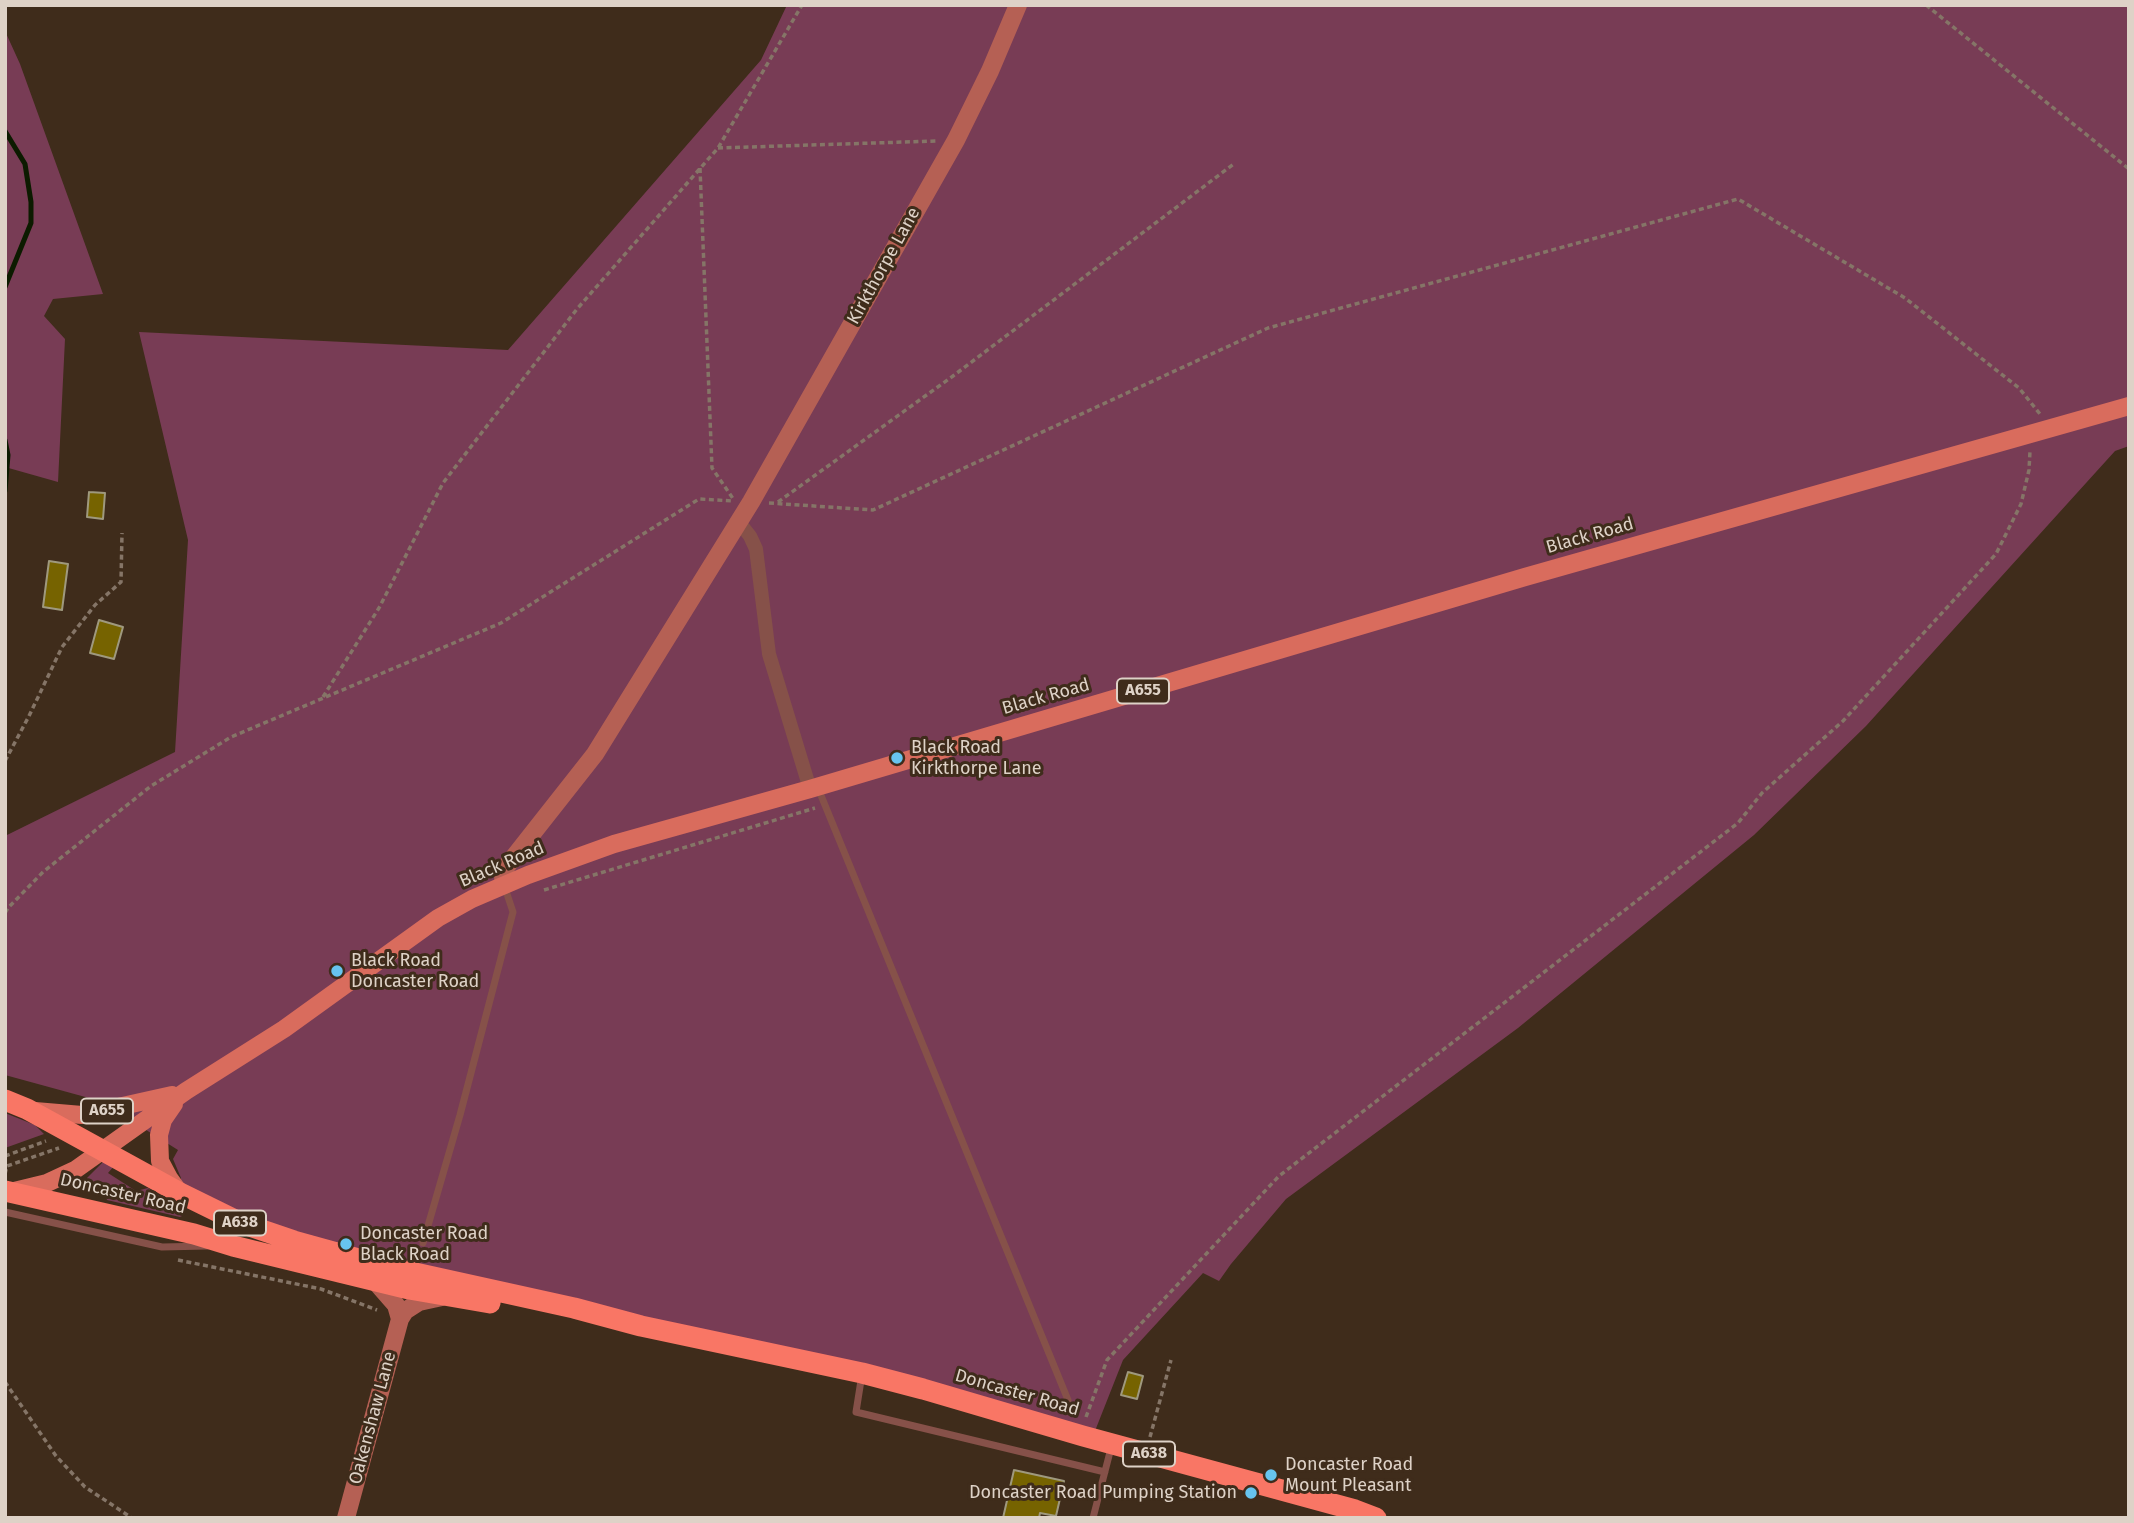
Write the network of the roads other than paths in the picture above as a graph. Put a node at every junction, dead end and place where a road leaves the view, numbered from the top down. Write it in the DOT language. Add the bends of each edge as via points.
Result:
graph roads {
  1 [pos="1017,5"];
  2 [pos="2129,405"];
  3 [pos="738,521"];
  4 [pos="814,788"];
  5 [pos="507,892"];
  6 [pos="186,1091"];
  7 [pos="5,1100"];
  8 [pos="27,1109"];
  9 [pos="104,1150"];
  10 [pos="180,1193"];
  11 [pos="7,1199"];
  12 [pos="423,1243"];
  13 [pos="382,1274"];
  14 [pos="407,1305"];
  15 [pos="641,1326"];
  16 [pos="862,1373"];
  17 [pos="1068,1400"];
  18 [pos="1112,1444"];
  19 [pos="1105,1472"];
  20 [pos="345,1518"];
  21 [pos="1093,1518"];
  22 [pos="1376,1518"];
  1 -- 3 [label="street, Kirkthorpe Lane" via="956,140 743,502"];
  2 -- 4 [label="main road, Black Road / A655" via="1525,577"];
  3 -- 4 [label="street" via="755,549 769,654"];
  3 -- 5 [label="street, Kirkthorpe Lane" via="595,754 506,867"];
  4 -- 5 [label="main road, Black Road / A655" via="614,844"];
  4 -- 17 [label="lane"];
  5 -- 6 [label="main road, Black Road / A655" via="471,899 438,918 284,1029"];
  5 -- 12 [label="lane" via="513,912"];
  6 -- 8 [label="main road, Black Road / A655" via="82,1115"];
  6 -- 9 [label="main road, Black Road / A655"];
  6 -- 10 [label="main road, Black Road / A655" via="163,1120 159,1135 160,1161"];
  7 -- 8 [label="highway, Doncaster Road / A638"];
  8 -- 9 [label="highway, Doncaster Road / A638"];
  9 -- 10 [label="highway, Doncaster Road / A638"];
  9 -- 11 [label="main road, Black Road / A655" via="75,1170"];
  10 -- 13 [label="highway, Doncaster Road / A638" via="241,1223"];
  11 -- 13 [label="highway, Doncaster Road / A638"];
  13 -- 14 [label="highway, Doncaster Road / A638"];
  13 -- 14 [label="street" via="396,1305"];
  13 -- 15 [label="highway, Doncaster Road / A638" via="574,1308"];
  14 -- 15 [label="highway, Doncaster Road / A638" via="450,1296"];
  14 -- 20 [label="street, Oakenshaw Lane"];
  15 -- 16 [label="highway, Doncaster Road / A638"];
  16 -- 18 [label="highway, Doncaster Road / A638"];
  16 -- 19 [label="lane" via="856,1412"];
  18 -- 19 [label="lane"];
  18 -- 22 [label="highway, Doncaster Road / A638"];
  19 -- 21 [label="lane"];
}
